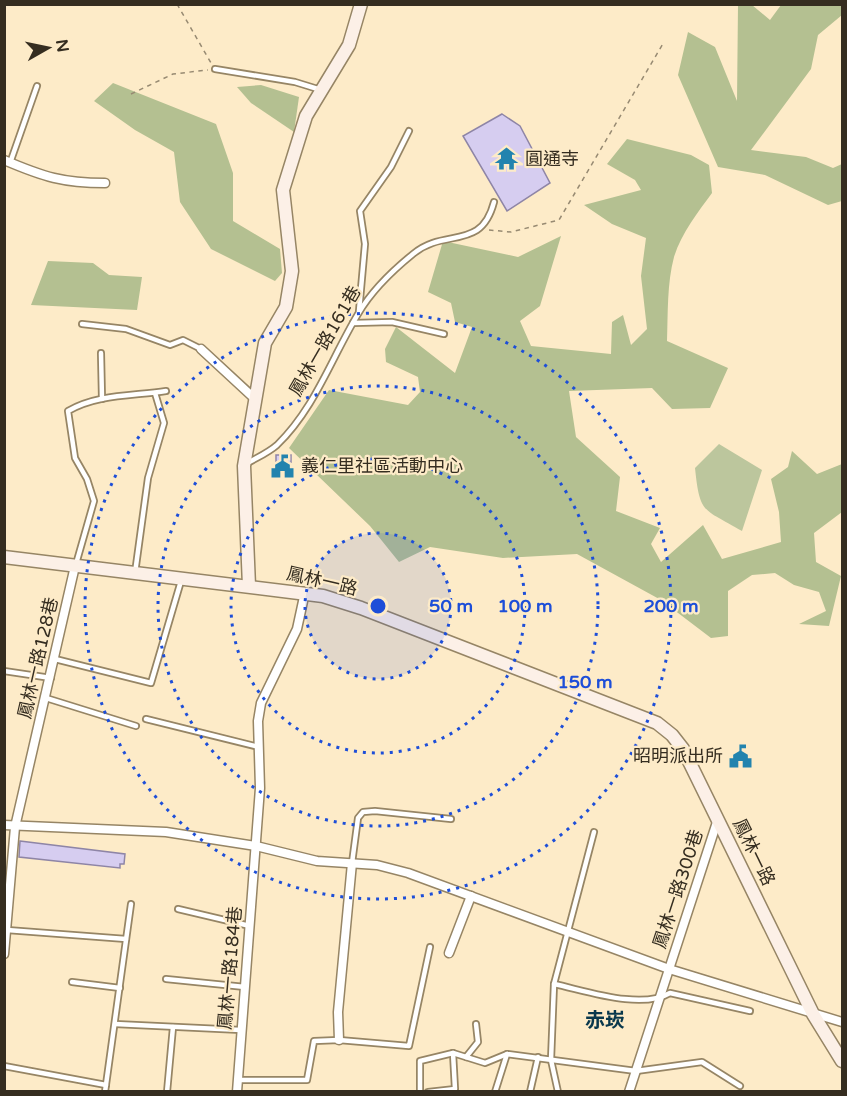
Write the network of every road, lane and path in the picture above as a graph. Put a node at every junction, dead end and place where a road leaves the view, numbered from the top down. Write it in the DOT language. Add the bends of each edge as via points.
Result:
graph roads {
  1 [pos="177,4"];
  2 [pos="361,4"];
  3 [pos="664,42"];
  4 [pos="215,69"];
  5 [pos="37,86"];
  6 [pos="321,90"];
  7 [pos="131,94"];
  8 [pos="409,131"];
  9 [pos="7,161"];
  10 [pos="105,183"];
  11 [pos="494,202"];
  12 [pos="482,229"];
  13 [pos="359,312"];
  14 [pos="353,323"];
  15 [pos="82,324"];
  16 [pos="444,334"];
  17 [pos="201,349"];
  18 [pos="101,353"];
  19 [pos="166,391"];
  20 [pos="155,393"];
  21 [pos="102,399"];
  22 [pos="254,399"];
  23 [pos="244,466"];
  24 [pos="4,557"];
  25 [pos="75,566"];
  26 [pos="135,573"];
  27 [pos="181,579"];
  28 [pos="249,586"];
  29 [pos="304,592"];
  30 [pos="55,659"];
  31 [pos="4,671"];
  32 [pos="51,678"];
  33 [pos="46,698"];
  34 [pos="146,719"];
  35 [pos="136,726"];
  36 [pos="259,747"];
  37 [pos="451,819"];
  38 [pos="718,819"];
  39 [pos="4,825"];
  40 [pos="15,827"];
  41 [pos="594,832"];
  42 [pos="256,846"];
  43 [pos="352,863"];
  44 [pos="471,896"];
  45 [pos="131,904"];
  46 [pos="178,909"];
  47 [pos="250,926"];
  48 [pos="8,930"];
  49 [pos="569,932"];
  50 [pos="126,939"];
  51 [pos="430,947"];
  52 [pos="449,953"];
  53 [pos="4,954"];
  54 [pos="669,969"];
  55 [pos="166,979"];
  56 [pos="72,982"];
  57 [pos="554,984"];
  58 [pos="245,987"];
  59 [pos="120,988"];
  60 [pos="659,999"];
  61 [pos="750,1011"];
  62 [pos="813,1014"];
  63 [pos="843,1022"];
  64 [pos="115,1024"];
  65 [pos="476,1024"];
  66 [pos="173,1027"];
  67 [pos="241,1030"];
  68 [pos="339,1040"];
  69 [pos="453,1053"];
  70 [pos="507,1054"];
  71 [pos="466,1057"];
  72 [pos="538,1058"];
  73 [pos="552,1060"];
  74 [pos="843,1061"];
  75 [pos="4,1066"];
  76 [pos="636,1071"];
  77 [pos="238,1080"];
  78 [pos="106,1085"];
  79 [pos="740,1086"];
  80 [pos="105,1092"];
  81 [pos="167,1092"];
  82 [pos="237,1092"];
  83 [pos="420,1092"];
  84 [pos="428,1092"];
  85 [pos="495,1092"];
  86 [pos="530,1092"];
  87 [pos="558,1092"];
  88 [pos="629,1092"];
  1 -- 4 [label="path"];
  2 -- 6 [label="street" via="349,45"];
  3 -- 12 [label="path" via="559,220 512,232"];
  4 -- 6 [label="lane"];
  4 -- 7 [label="path" via="173,74"];
  5 -- 9 [label="lane"];
  6 -- 22 [label="street" via="306,116 283,190 292,272 286,307 265,343"];
  8 -- 13 [label="lane" via="391,168 360,211 365,244"];
  9 -- 10 [label="street" via="70,183"];
  11 -- 12 [label="lane"];
  12 -- 13 [label="lane, 鳳林一路161巷" via="425,244 388,275"];
  13 -- 14 [label="lane, 鳳林一路161巷"];
  14 -- 16 [label="lane" via="392,322"];
  14 -- 23 [label="lane, 鳳林一路161巷" via="308,407 276,446"];
  15 -- 17 [label="lane" via="126,329 170,345 183,340"];
  17 -- 22 [label="street"];
  18 -- 21 [label="lane"];
  19 -- 20 [label="lane"];
  20 -- 21 [label="lane"];
  20 -- 26 [label="lane" via="164,423 148,478"];
  21 -- 25 [label="lane" via="83,402 68,411 75,458 94,501"];
  22 -- 23 [label="street"];
  23 -- 28 [label="street"];
  24 -- 25 [label="street, 鳳林一路"];
  25 -- 26 [label="street, 鳳林一路"];
  25 -- 30 [label="street, 鳳林一路128巷"];
  26 -- 27 [label="street, 鳳林一路"];
  27 -- 28 [label="street, 鳳林一路"];
  27 -- 30 [label="lane" via="150,683"];
  28 -- 29 [label="street, 鳳林一路"];
  29 -- 36 [label="street, 鳳林一路184巷" via="297,629 261,704"];
  29 -- 38 [label="street, 鳳林一路" via="361,608 657,723 683,749"];
  30 -- 32 [label="street, 鳳林一路128巷"];
  31 -- 32 [label="lane"];
  32 -- 33 [label="street, 鳳林一路128巷"];
  33 -- 35 [label="lane"];
  33 -- 40 [label="street, 鳳林一路128巷"];
  34 -- 36 [label="lane"];
  36 -- 42 [label="street, 鳳林一路184巷"];
  37 -- 43 [label="lane" via="363,812 358,818"];
  38 -- 54 [label="street, 鳳林一路300巷"];
  38 -- 62 [label="street, 鳳林一路"];
  39 -- 40 [label="street"];
  40 -- 42 [label="street" via="166,832"];
  40 -- 48 [label="street, 鳳林一路128巷"];
  41 -- 49 [label="lane"];
  42 -- 43 [label="street" via="317,861"];
  42 -- 47 [label="street, 鳳林一路184巷"];
  43 -- 44 [label="street" via="408,873"];
  43 -- 68 [label="street"];
  44 -- 49 [label="street, 鳳林一路300巷"];
  44 -- 52 [label="street"];
  45 -- 50 [label="lane"];
  46 -- 47 [label="lane"];
  47 -- 58 [label="street, 鳳林一路184巷"];
  48 -- 50 [label="lane"];
  48 -- 53 [label="street, 鳳林一路128巷"];
  49 -- 54 [label="street, 鳳林一路300巷"];
  49 -- 57 [label="lane"];
  50 -- 59 [label="lane"];
  51 -- 68 [label="lane" via="409,1046"];
  54 -- 60 [label="street, 鳳林一路300巷"];
  54 -- 62 [label="street, 鳳林一路300巷"];
  55 -- 58 [label="lane"];
  56 -- 59 [label="lane"];
  57 -- 60 [label="lane" via="635,1000"];
  57 -- 73 [label="lane"];
  58 -- 67 [label="street, 鳳林一路184巷"];
  59 -- 64 [label="lane"];
  60 -- 61 [label="lane" via="670,993"];
  60 -- 76 [label="street, 鳳林一路300巷"];
  62 -- 63 [label="street, 鳳林一路300巷"];
  62 -- 74 [label="street, 鳳林一路"];
  64 -- 66 [label="lane"];
  64 -- 78 [label="lane"];
  65 -- 71 [label="lane" via="478,1042"];
  66 -- 67 [label="lane"];
  66 -- 81 [label="lane"];
  67 -- 77 [label="street, 鳳林一路184巷"];
  68 -- 77 [label="lane" via="314,1041 307,1080"];
  69 -- 71 [label="lane"];
  69 -- 83 [label="lane" via="420,1060"];
  69 -- 84 [label="lane" via="454,1089"];
  70 -- 71 [label="lane" via="485,1063"];
  70 -- 72 [label="lane"];
  70 -- 85 [label="lane"];
  72 -- 73 [label="lane"];
  72 -- 86 [label="lane"];
  73 -- 76 [label="lane"];
  73 -- 87 [label="lane"];
  75 -- 78 [label="lane"];
  76 -- 79 [label="lane" via="702,1062"];
  76 -- 88 [label="street, 鳳林一路300巷"];
  77 -- 82 [label="street, 鳳林一路184巷"];
  78 -- 80 [label="lane"];
}
